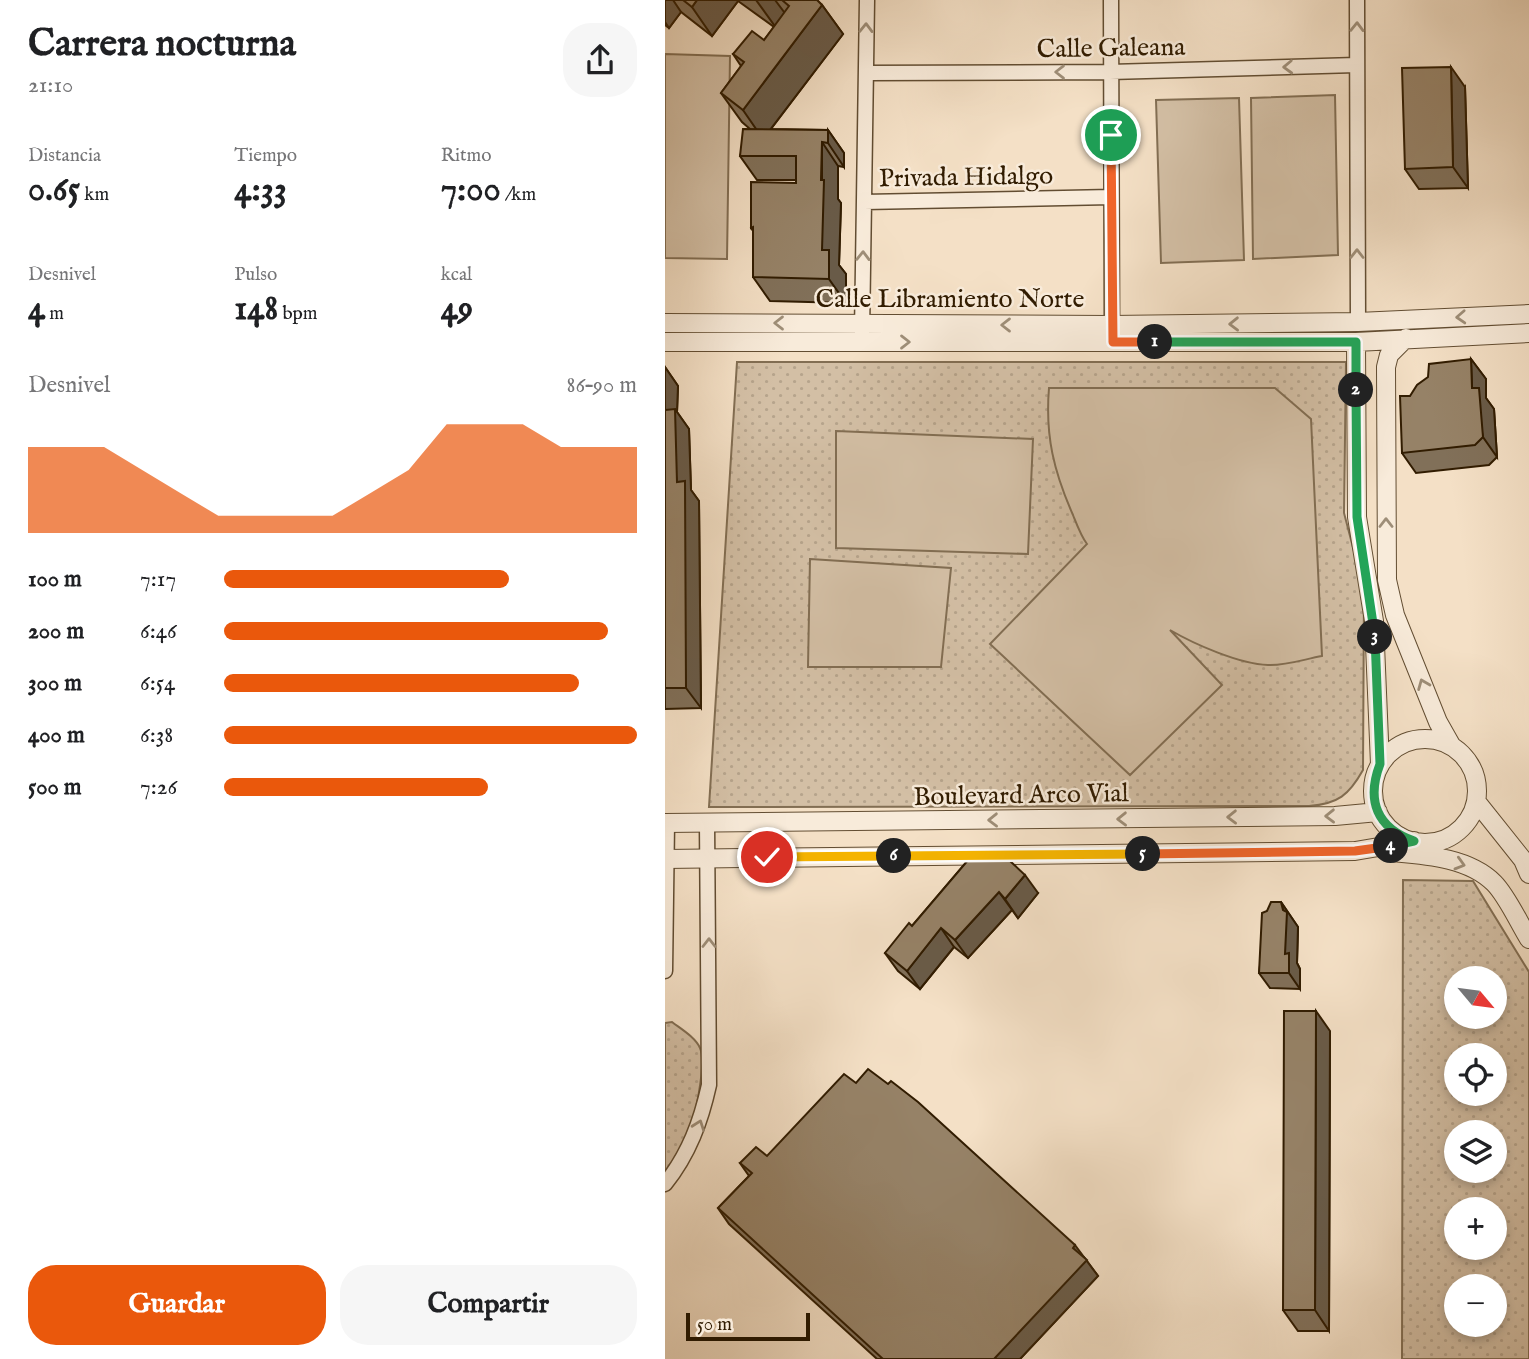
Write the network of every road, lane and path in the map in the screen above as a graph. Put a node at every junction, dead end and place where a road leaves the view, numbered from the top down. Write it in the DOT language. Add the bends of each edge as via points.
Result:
graph roads {
  1 [pos="867,0"];
  2 [pos="1111,0"];
  3 [pos="1357,0"];
  4 [pos="1356,65"];
  5 [pos="1110,72"];
  6 [pos="866,73"];
  7 [pos="1111,197"];
  8 [pos="864,202"];
  9 [pos="1529,314"];
  10 [pos="665,323"];
  11 [pos="1358,323"];
  12 [pos="862,333"];
  13 [pos="1112,333"];
  14 [pos="1529,333"];
  15 [pos="1406,338"];
  16 [pos="665,342"];
  17 [pos="1356,342"];
  18 [pos="1387,580"];
  19 [pos="1451,745"];
  20 [pos="1380,764"];
  21 [pos="1476,801"];
  22 [pos="1378,812"];
  23 [pos="707,822"];
  24 [pos="666,823"];
  25 [pos="1414,841"];
  26 [pos="1369,850"];
  27 [pos="709,858"];
  28 [pos="666,859"];
  29 [pos="1529,874"];
  30 [pos="1529,939"];
  31 [pos="665,971"];
  32 [pos="665,1184"];
  6 -- 1 [label="street, one-way"];
  2 -- 5 [label="street"];
  4 -- 3 [label="street, one-way"];
  4 -- 5 [label="street, Calle Galeana, one-way"];
  11 -- 4 [label="street, one-way"];
  5 -- 6 [label="street, Calle Galeana, one-way"];
  5 -- 7 [label="street"];
  6 -- 8 [label="street"];
  7 -- 8 [label="street, Privada Hidalgo"];
  7 -- 13 [label="street"];
  12 -- 8 [label="street, one-way"];
  9 -- 11 [label="street, Calle Libramiento Norte, one-way"];
  12 -- 10 [label="street, Calle Libramiento Norte, one-way"];
  11 -- 13 [label="street, Calle Libramiento Norte, one-way"];
  11 -- 17 [label="street"];
  12 -- 13 [label="street, Calle Libramiento Norte"];
  12 -- 16 [label="street, Calle Libramiento Norte"];
  13 -- 17 [label="street, Calle Libramiento Norte"];
  14 -- 15 [label="street, Calle Libramiento Norte"];
  15 -- 17 [label="street, Calle Libramiento Norte"];
  18 -- 15 [label="street, one-way" via="1386,368 1389,355"];
  17 -- 18 [label="street" via="1368,533"];
  17 -- 20 [label="street" via="1357,517 1374,621"];
  19 -- 18 [label="street, one-way" via="1395,615"];
  19 -- 20 [label="street" via="1420,739 1404,743"];
  19 -- 21 [label="street" via="1473,769"];
  20 -- 22 [label="street" via="1373,796"];
  21 -- 25 [label="street" via="1460,829 1446,838"];
  21 -- 29 [label="street"];
  22 -- 23 [label="street, Boulevard Arco Vial, one-way"];
  22 -- 25 [label="street" via="1399,836"];
  23 -- 24 [label="street, Boulevard Arco Vial"];
  23 -- 27 [label="street"];
  24 -- 28 [label="street"];
  25 -- 26 [label="street"];
  26 -- 27 [label="street"];
  26 -- 30 [label="street, one-way" via="1418,855 1476,869 1496,884"];
  27 -- 28 [label="street"];
  32 -- 27 [label="street, one-way" via="693,1139 709,1084"];
  28 -- 31 [label="street"];
}
